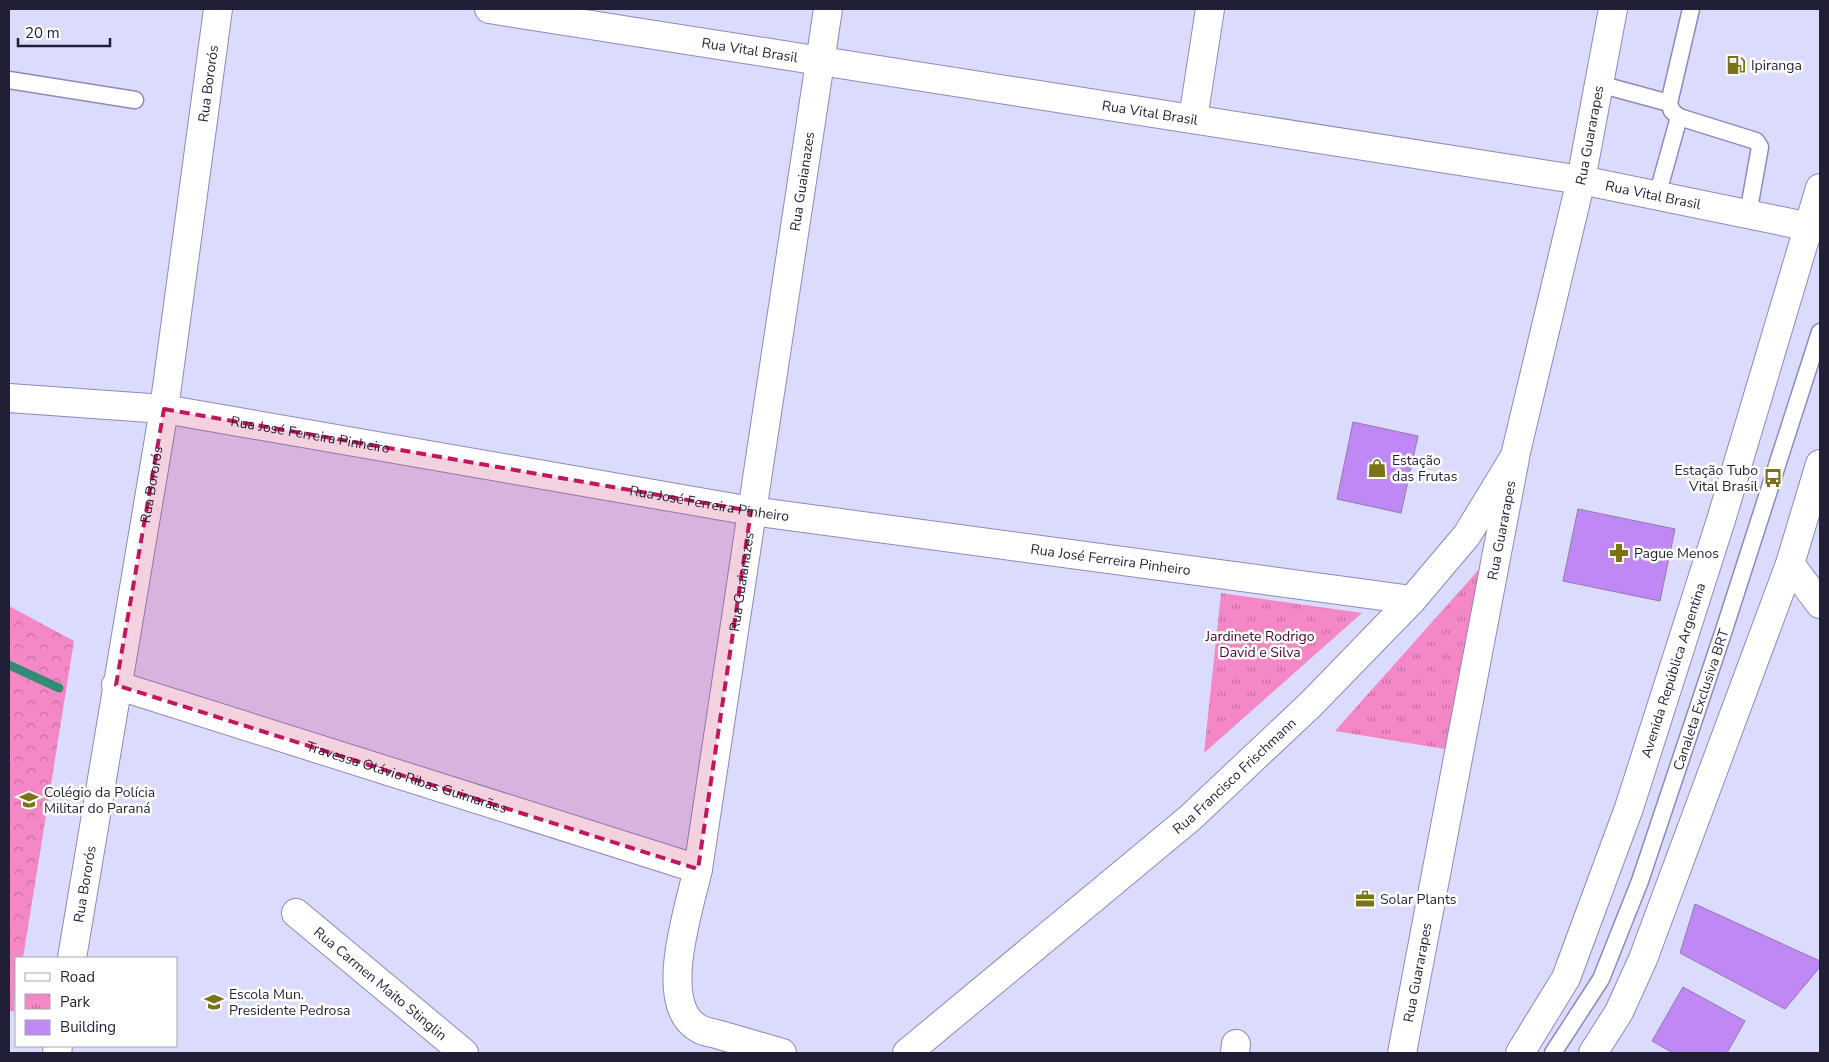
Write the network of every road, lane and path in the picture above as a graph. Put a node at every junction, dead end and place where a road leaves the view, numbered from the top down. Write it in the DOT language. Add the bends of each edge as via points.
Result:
graph roads {
  1 [pos="218,9"];
  2 [pos="489,9"];
  3 [pos="828,9"];
  4 [pos="1210,9"];
  5 [pos="1613,9"];
  6 [pos="1690,9"];
  7 [pos="820,61"];
  8 [pos="9,80"];
  9 [pos="1599,84"];
  10 [pos="134,100"];
  11 [pos="1669,103"];
  12 [pos="1679,117"];
  13 [pos="1193,120"];
  14 [pos="1581,180"];
  15 [pos="1820,188"];
  16 [pos="1657,196"];
  17 [pos="1748,214"];
  18 [pos="1814,228"];
  19 [pos="1820,332"];
  20 [pos="9,398"];
  21 [pos="164,409"];
  22 [pos="1515,456"];
  23 [pos="1820,464"];
  24 [pos="752,511"];
  25 [pos="1790,564"];
  26 [pos="1412,600"];
  27 [pos="1820,604"];
  28 [pos="116,684"];
  29 [pos="698,869"];
  30 [pos="296,913"];
  31 [pos="72,957"];
  32 [pos="464,1053"];
  33 [pos="782,1053"];
  34 [pos="907,1053"];
  35 [pos="1402,1053"];
  36 [pos="1520,1053"];
  37 [pos="1553,1053"];
  38 [pos="1592,1053"];
  1 -- 21 [label="street, Rua Bororós"];
  2 -- 7 [label="street, Rua Vital Brasil"];
  3 -- 7 [label="street, Rua Guaianazes"];
  4 -- 13 [label="street"];
  5 -- 9 [label="street, Rua Guararapes"];
  6 -- 11 [label="lane"];
  7 -- 13 [label="street, Rua Vital Brasil"];
  7 -- 24 [label="street, Rua Guaianazes"];
  8 -- 10 [label="lane"];
  9 -- 11 [label="lane"];
  9 -- 14 [label="street, Rua Guararapes"];
  11 -- 12 [label="lane"];
  12 -- 16 [label="lane"];
  12 -- 17 [label="lane" via="1756,141 1760,147"];
  13 -- 14 [label="street, Rua Vital Brasil"];
  14 -- 16 [label="street, Rua Vital Brasil"];
  14 -- 22 [label="street, Rua Guararapes"];
  15 -- 18 [label="street, Avenida República Argentina"];
  16 -- 17 [label="street, Rua Vital Brasil"];
  17 -- 18 [label="street, Rua Vital Brasil"];
  18 -- 36 [label="street, Avenida República Argentina" via="1629,808 1566,978"];
  19 -- 37 [label="lane, Canaleta Exclusiva BRT" via="1640,881 1601,979"];
  20 -- 21 [label="street, Rua José Ferreira Pinheiro"];
  21 -- 24 [label="street, Rua José Ferreira Pinheiro"];
  21 -- 28 [label="street, Rua Bororós"];
  22 -- 26 [label="street, Rua Francisco Frischmann" via="1467,535"];
  22 -- 35 [label="street, Rua Guararapes"];
  23 -- 25 [label="street"];
  24 -- 26 [label="street, Rua José Ferreira Pinheiro"];
  24 -- 29 [label="street, Rua Guaianazes"];
  25 -- 27 [label="street"];
  25 -- 38 [label="street" via="1643,958 1619,1012"];
  26 -- 34 [label="street, Rua Francisco Frischmann" via="1311,704 1190,818"];
  28 -- 29 [label="street, Travessa Otávio Ribas Guimarães"];
  28 -- 31 [label="street, Rua Bororós"];
  29 -- 33 [label="street, Rua Guaianazes" via="676,978 686,1014 697,1028"];
  30 -- 32 [label="street, Rua Carmen Maito Stinglin"];
}
